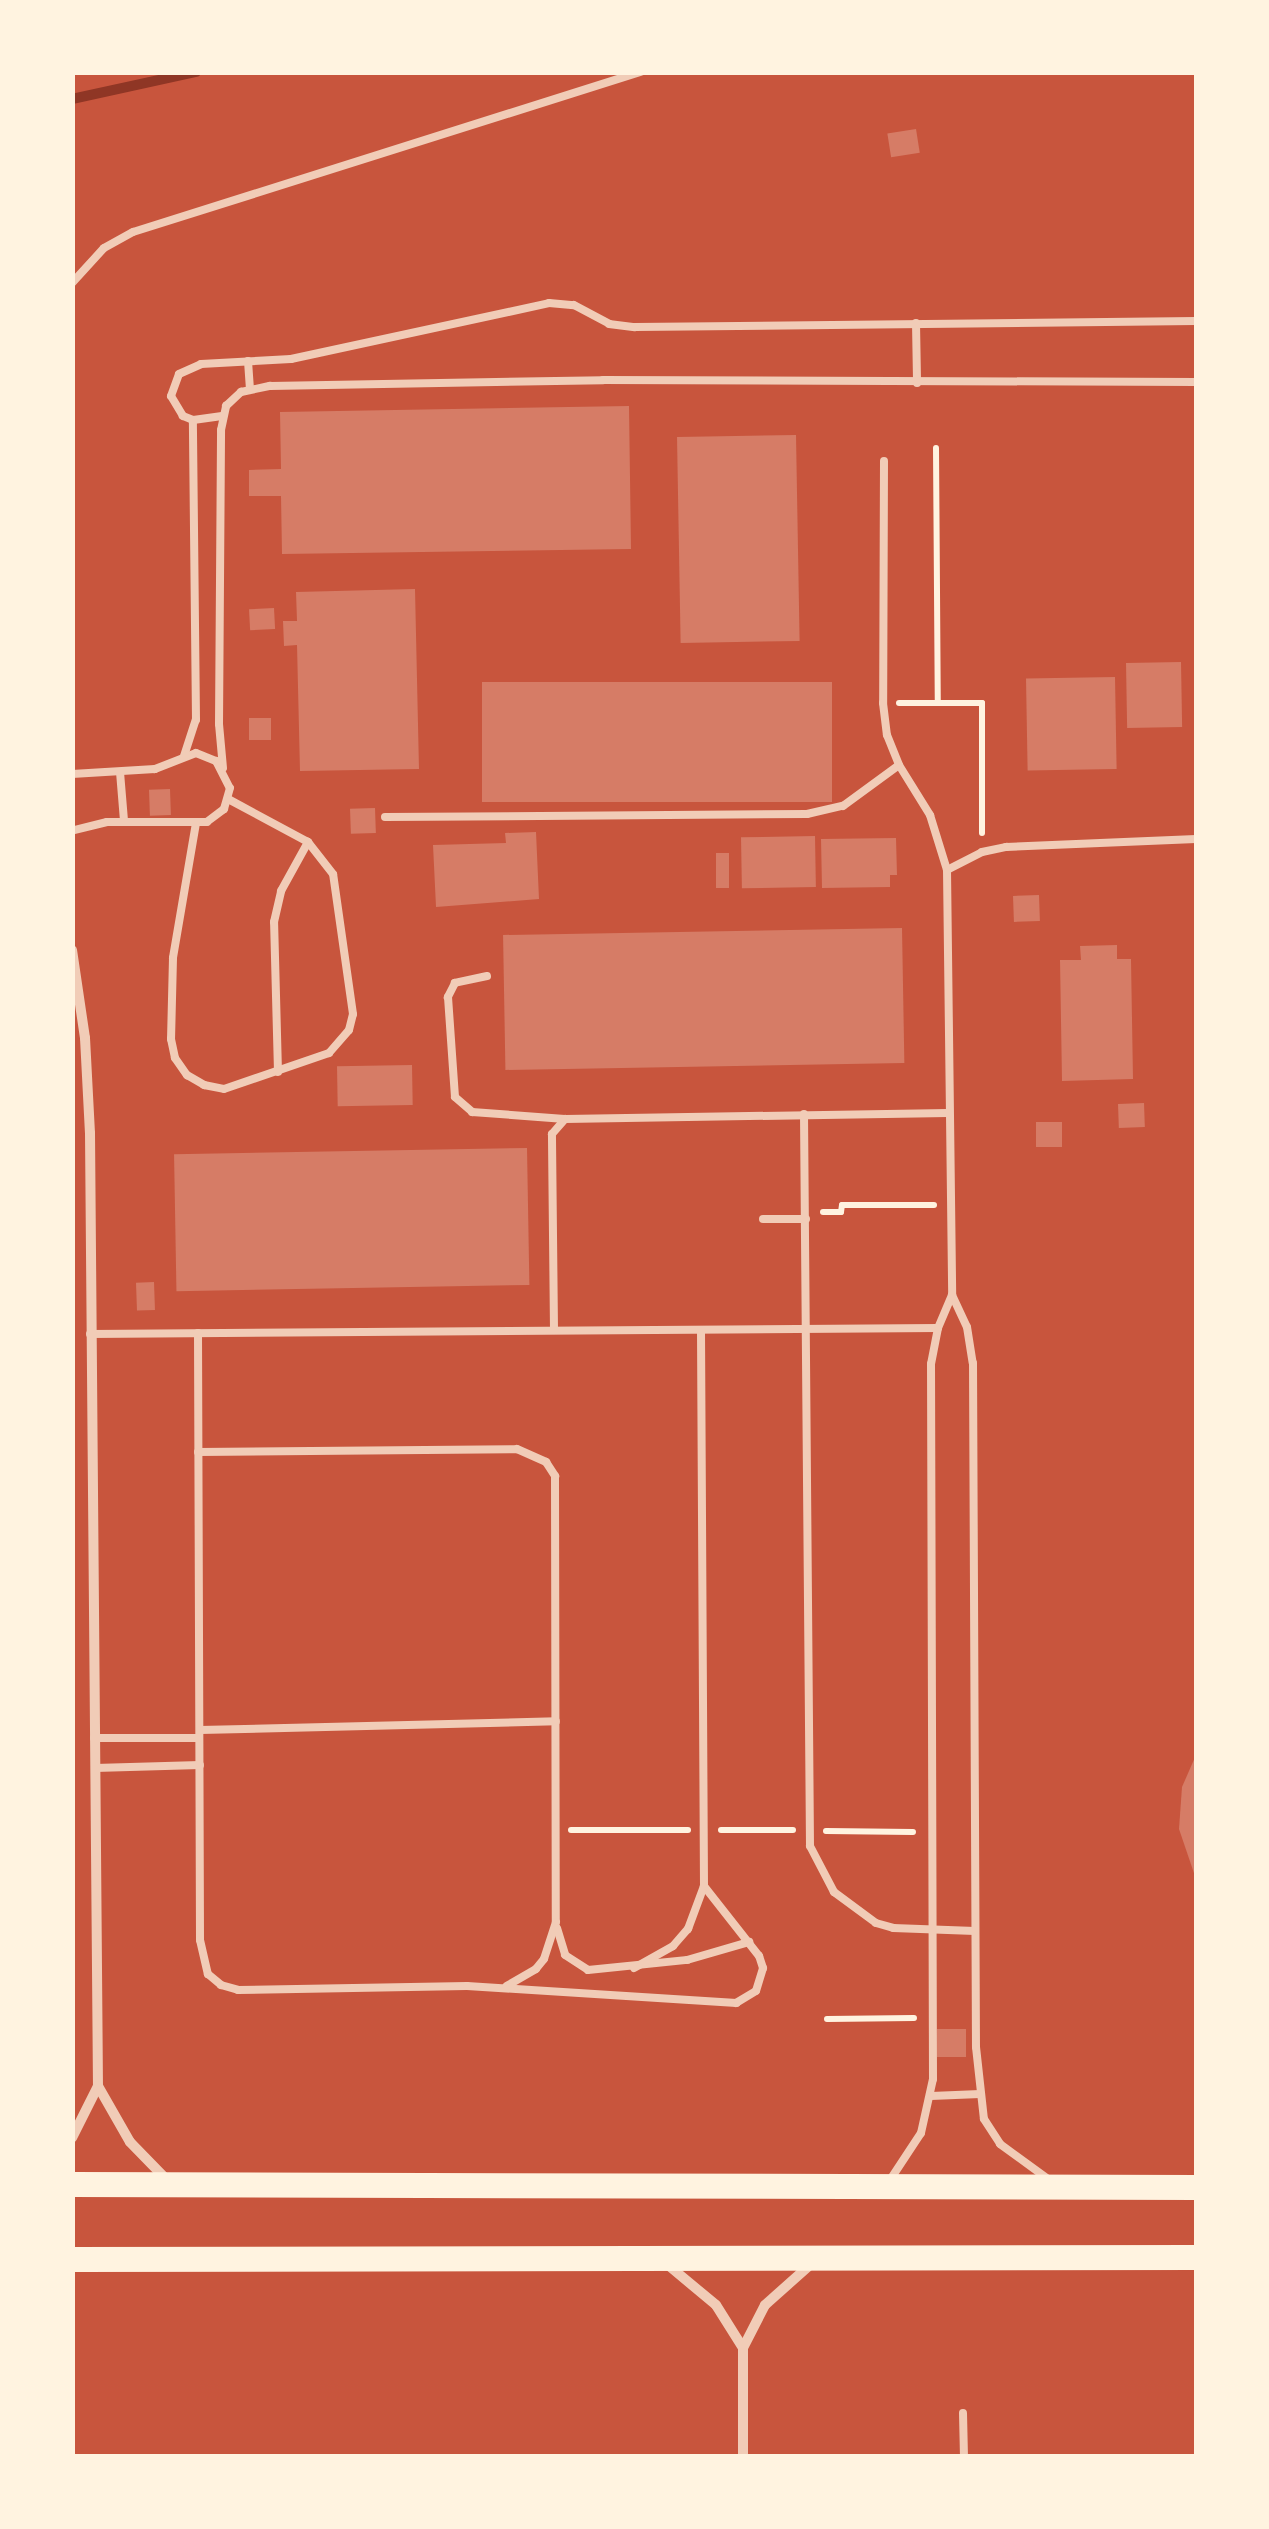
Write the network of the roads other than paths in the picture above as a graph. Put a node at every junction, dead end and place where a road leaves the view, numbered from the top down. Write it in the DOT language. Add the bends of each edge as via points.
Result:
graph roads {
  1 [pos="640,72"];
  2 [pos="72,283"];
  3 [pos="1196,321"];
  4 [pos="916,323"];
  5 [pos="248,361"];
  6 [pos="917,382"];
  7 [pos="1196,382"];
  8 [pos="250,388"];
  9 [pos="222,416"];
  10 [pos="193,420"];
  11 [pos="884,462"];
  12 [pos="184,756"];
  13 [pos="899,765"];
  14 [pos="223,768"];
  15 [pos="120,772"];
  16 [pos="72,774"];
  17 [pos="228,799"];
  18 [pos="385,817"];
  19 [pos="124,821"];
  20 [pos="196,824"];
  21 [pos="72,831"];
  22 [pos="1196,840"];
  23 [pos="308,842"];
  24 [pos="947,870"];
  25 [pos="72,950"];
  26 [pos="487,976"];
  27 [pos="278,1072"];
  28 [pos="948,1113"];
  29 [pos="804,1114"];
  30 [pos="565,1120"];
  31 [pos="806,1216"];
  32 [pos="763,1219"];
  33 [pos="952,1294"];
  34 [pos="938,1328"];
  35 [pos="806,1329"];
  36 [pos="554,1330"];
  37 [pos="701,1330"];
  38 [pos="198,1333"];
  39 [pos="90,1334"];
  40 [pos="198,1452"];
  41 [pos="556,1720"];
  42 [pos="200,1734"];
  43 [pos="94,1738"];
  44 [pos="200,1766"];
  45 [pos="94,1768"];
  46 [pos="704,1886"];
  47 [pos="556,1922"];
  48 [pos="932,1930"];
  49 [pos="975,1931"];
  50 [pos="749,1942"];
  51 [pos="634,1968"];
  52 [pos="502,1988"];
  53 [pos="98,2086"];
  54 [pos="980,2094"];
  55 [pos="931,2096"];
  56 [pos="72,2138"];
  57 [pos="169,2182"];
  58 [pos="72,2184"];
  59 [pos="884,2187"];
  60 [pos="1060,2188"];
  61 [pos="1196,2188"];
  62 [pos="1196,2257"];
  63 [pos="656,2258"];
  64 [pos="821,2258"];
  65 [pos="72,2259"];
  66 [pos="743,2348"];
  67 [pos="963,2413"];
  68 [pos="743,2456"];
  69 [pos="964,2456"];
  1 -- 2 [label="lane" via="133,232 104,248"];
  3 -- 4 [label="lane"];
  4 -- 5 [label="lane" via="620,326 574,305 549,303 291,358"];
  4 -- 6 [label="lane"];
  5 -- 8 [label="lane"];
  5 -- 10 [label="lane" via="200,364 179,374 174,407"];
  6 -- 7 [label="lane"];
  6 -- 8 [label="lane"];
  8 -- 9 [label="lane" via="232,398"];
  9 -- 10 [label="lane"];
  9 -- 14 [label="lane"];
  10 -- 12 [label="lane" via="196,720"];
  11 -- 13 [label="lane" via="882,704"];
  12 -- 14 [label="lane" via="206,756"];
  12 -- 15 [label="lane" via="155,769"];
  13 -- 18 [label="lane" via="843,806 807,814"];
  13 -- 24 [label="lane" via="930,816"];
  14 -- 17 [label="lane"];
  15 -- 16 [label="lane"];
  15 -- 19 [label="lane"];
  17 -- 20 [label="lane" via="217,816"];
  17 -- 23 [label="lane"];
  19 -- 20 [label="lane"];
  19 -- 21 [label="lane"];
  20 -- 27 [label="lane" via="171,977 175,1058 187,1075 224,1088"];
  22 -- 24 [label="lane" via="1028,845 982,852"];
  23 -- 27 [label="lane" via="281,891 274,922"];
  23 -- 27 [label="lane" via="339,892 353,1014 349,1030 328,1053"];
  24 -- 28 [label="lane"];
  25 -- 39 [label="street" via="89,1085"];
  26 -- 30 [label="lane" via="455,983 448,996 456,1097 472,1112"];
  28 -- 29 [label="lane"];
  28 -- 33 [label="lane"];
  29 -- 30 [label="lane"];
  29 -- 31 [label="lane"];
  30 -- 36 [label="lane" via="552,1134"];
  31 -- 32 [label="lane"];
  31 -- 35 [label="lane"];
  33 -- 34 [label="lane"];
  33 -- 49 [label="lane" via="967,1327 972,1363"];
  34 -- 35 [label="lane"];
  34 -- 48 [label="lane" via="931,1364"];
  35 -- 37 [label="lane"];
  35 -- 48 [label="lane" via="808,1830 824,1878 847,1904 893,1928"];
  36 -- 37 [label="lane"];
  36 -- 38 [label="lane"];
  37 -- 46 [label="lane"];
  38 -- 39 [label="lane"];
  38 -- 40 [label="lane"];
  39 -- 43 [label="street"];
  40 -- 41 [label="lane" via="517,1449 546,1462 558,1492"];
  40 -- 42 [label="lane"];
  41 -- 42 [label="lane"];
  41 -- 47 [label="lane"];
  42 -- 43 [label="lane"];
  42 -- 44 [label="lane"];
  43 -- 45 [label="street"];
  44 -- 45 [label="lane"];
  44 -- 52 [label="lane" via="201,1958 221,1985"];
  45 -- 53 [label="street"];
  46 -- 50 [label="lane"];
  46 -- 51 [label="lane" via="680,1938"];
  47 -- 51 [label="lane" via="565,1954 576,1965"];
  47 -- 52 [label="lane" via="536,1970"];
  48 -- 49 [label="lane"];
  48 -- 55 [label="lane"];
  49 -- 54 [label="lane"];
  50 -- 51 [label="lane"];
  50 -- 52 [label="lane" via="762,1980 736,2003"];
  53 -- 56 [label="street"];
  53 -- 57 [label="street" via="130,2142"];
  54 -- 55 [label="lane"];
  54 -- 60 [label="lane" via="984,2120 1000,2144"];
  55 -- 59 [label="lane" via="921,2134"];
  57 -- 58 [label="main road"];
  57 -- 59 [label="main road"];
  59 -- 60 [label="main road"];
  60 -- 61 [label="main road"];
  62 -- 64 [label="main road"];
  63 -- 64 [label="main road"];
  63 -- 65 [label="main road"];
  63 -- 66 [label="street" via="698,2287"];
  64 -- 66 [label="street" via="773,2296"];
  66 -- 68 [label="street"];
  67 -- 69 [label="lane"];
}
